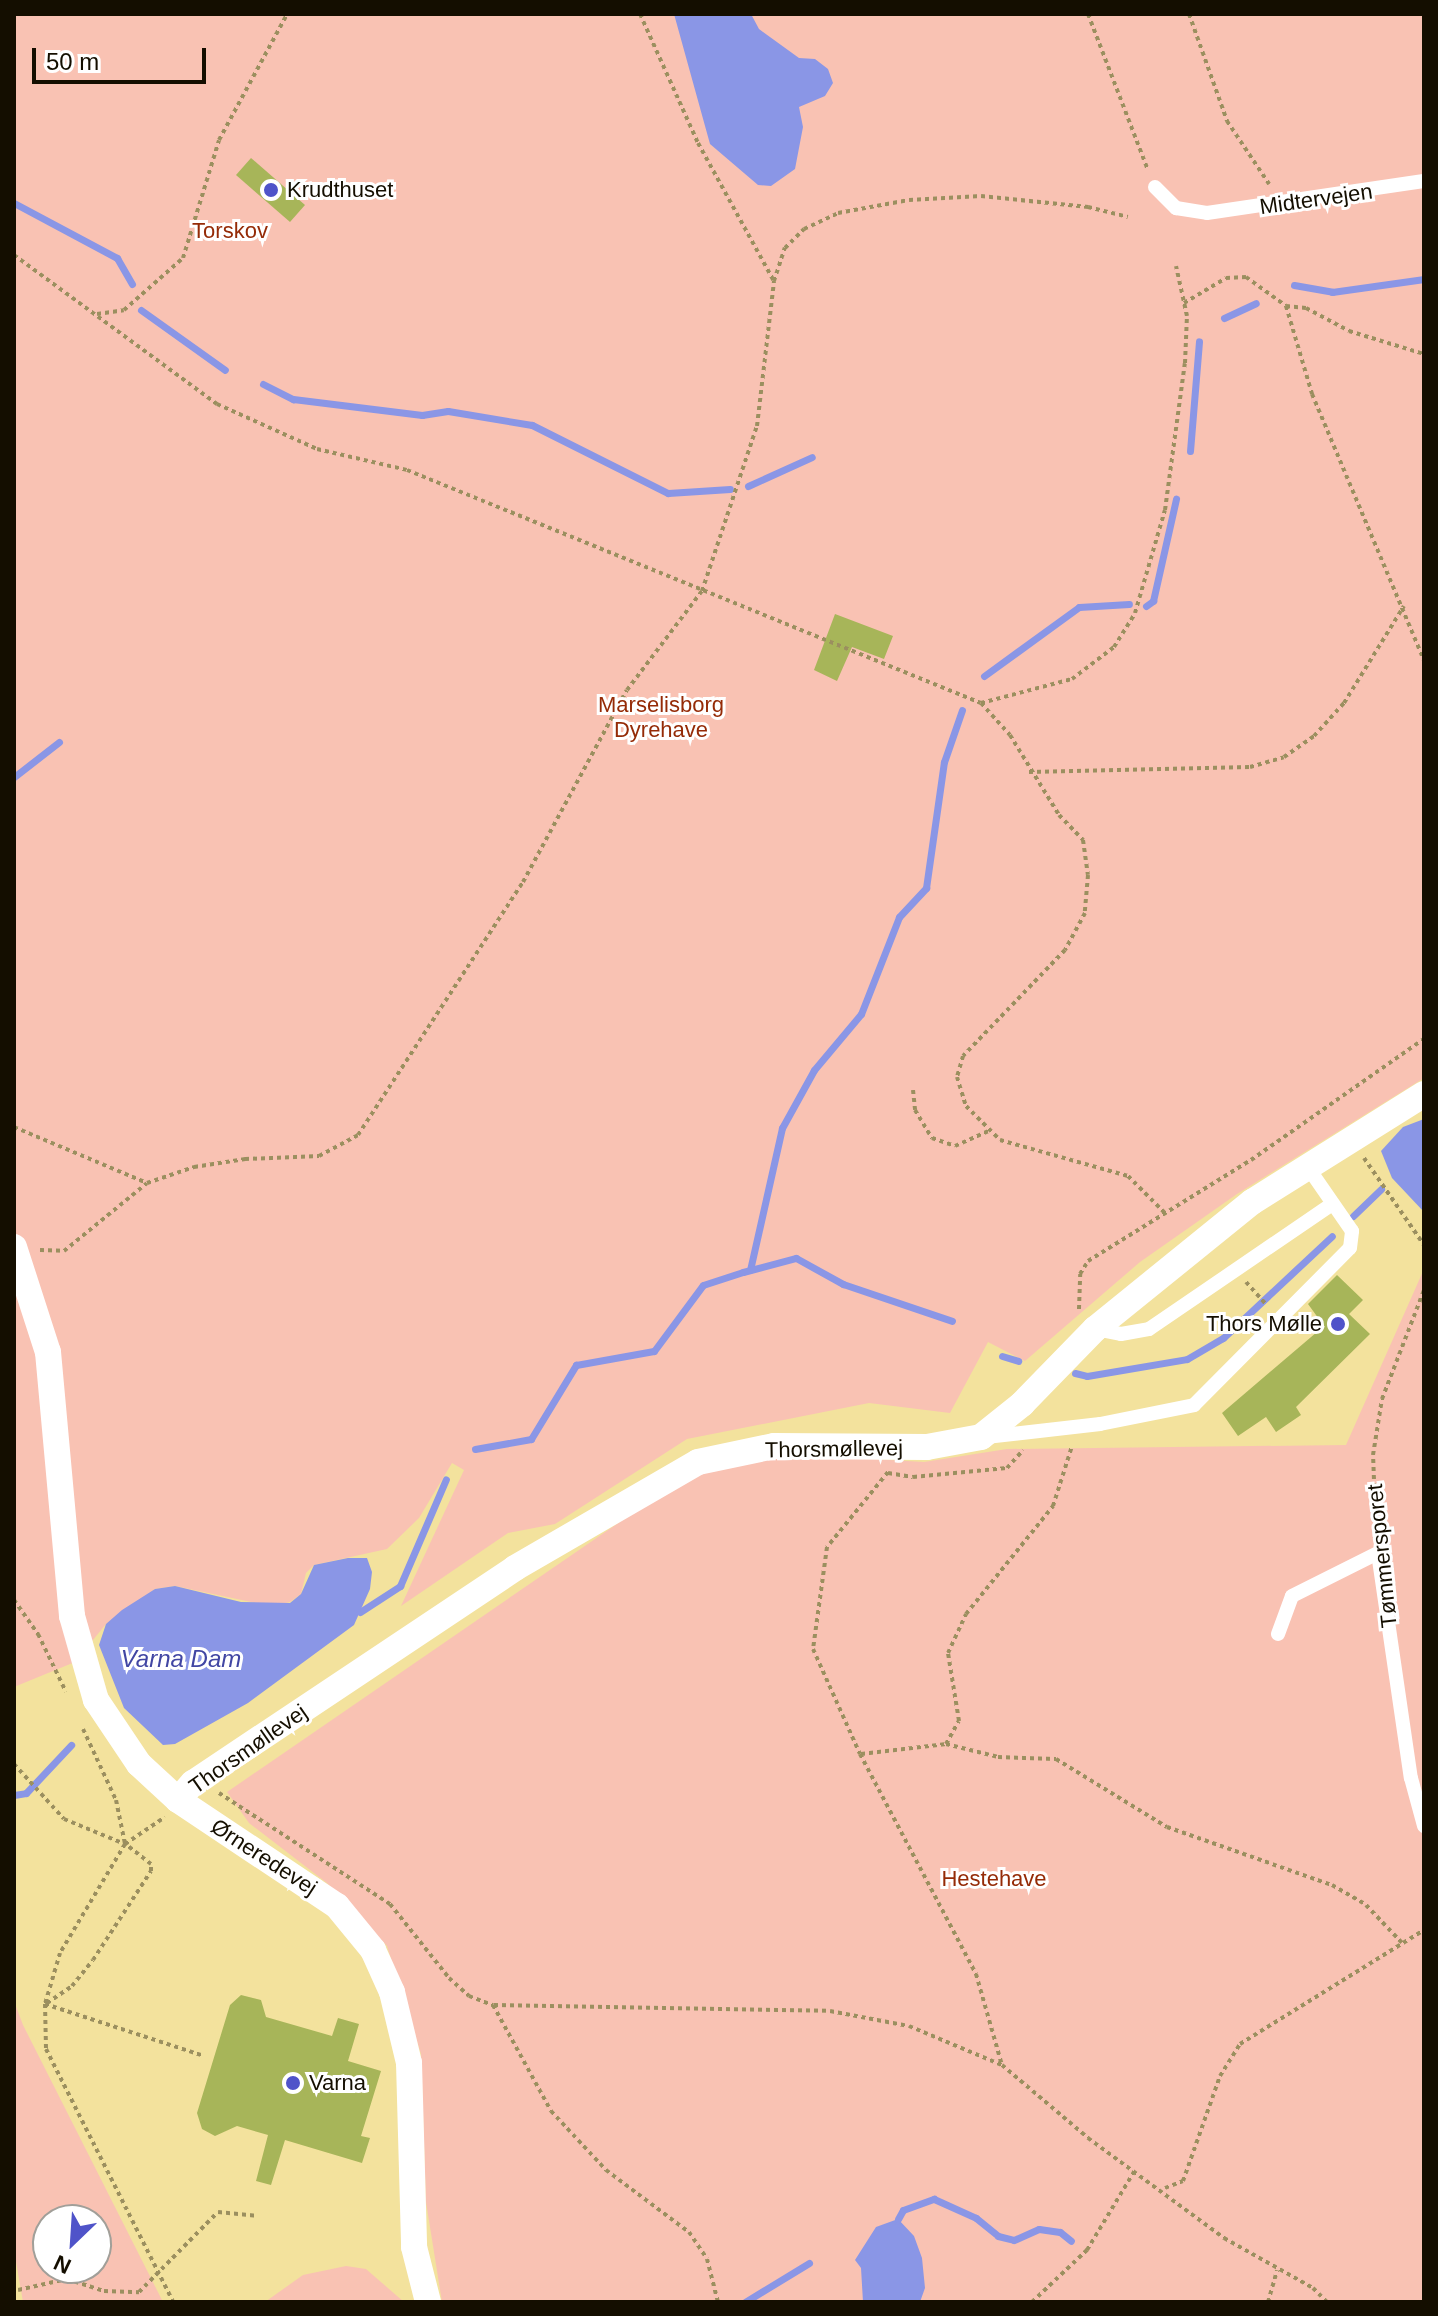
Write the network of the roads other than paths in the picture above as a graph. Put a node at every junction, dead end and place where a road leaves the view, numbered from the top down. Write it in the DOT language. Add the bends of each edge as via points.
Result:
graph roads {
  1 [pos="1424,181"];
  2 [pos="1155,187"];
  3 [pos="1424,1094"];
  4 [pos="1307,1166"];
  5 [pos="1332,1204"];
  6 [pos="14,1247"];
  7 [pos="1095,1329"];
  8 [pos="981,1437"];
  9 [pos="1278,1634"];
  10 [pos="178,1800"];
  11 [pos="1424,1826"];
  12 [pos="428,2302"];
  1 -- 2 [label="lane, Midtervejen" via="1207,213 1176,208"];
  3 -- 4 [label="street, Thorsmøllevej"];
  4 -- 5 [label="lane"];
  4 -- 7 [label="street, Thorsmøllevej" via="1252,1202"];
  5 -- 7 [label="lane" via="1149,1329 1121,1334"];
  5 -- 8 [label="lane" via="1352,1231 1350,1248 1194,1405"];
  6 -- 10 [label="street, Ørneredevej" via="48,1352 70,1600 84,1664 114,1731"];
  7 -- 8 [label="street, Thorsmøllevej" via="1022,1404"];
  8 -- 10 [label="street, Thorsmøllevej" via="927,1447 774,1446 698,1462 515,1568 193,1783"];
  9 -- 11 [label="lane, Tømmersporet" via="1292,1596 1378,1553 1411,1778"];
  10 -- 12 [label="street, Ørneredevej" via="337,1906 373,1950 392,1992 409,2063 414,2247"];
}
